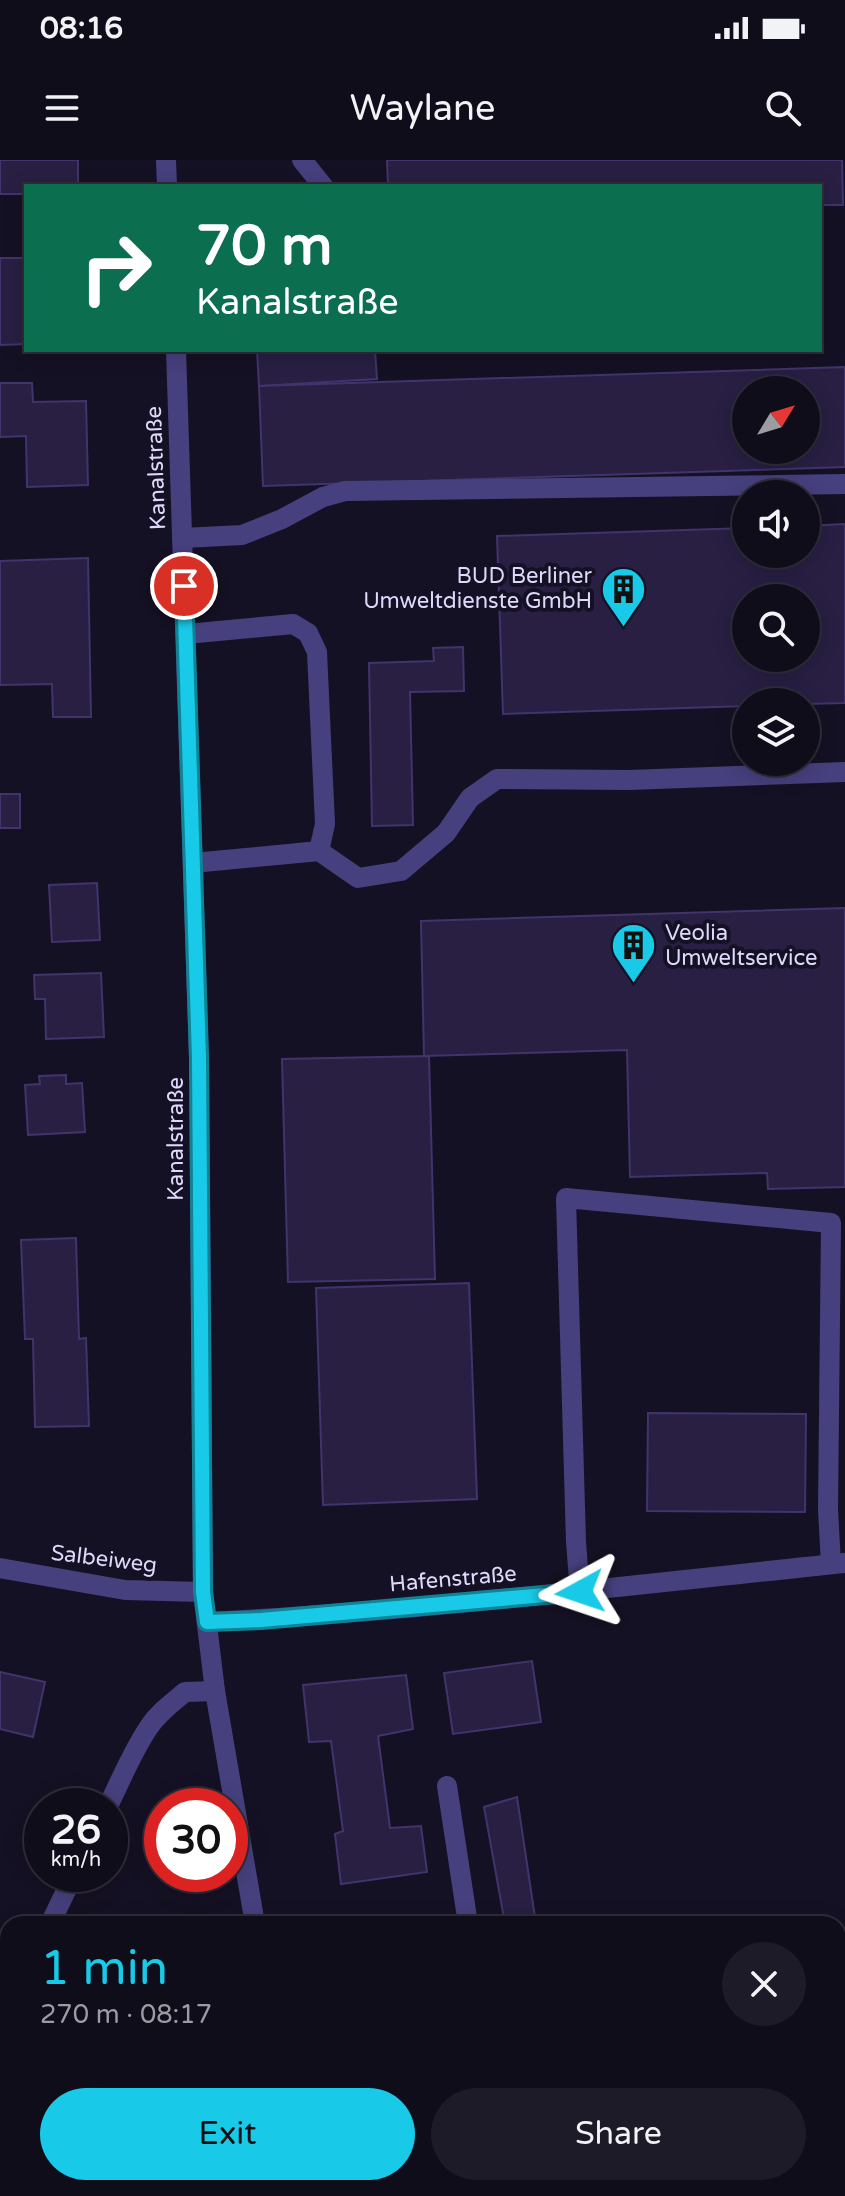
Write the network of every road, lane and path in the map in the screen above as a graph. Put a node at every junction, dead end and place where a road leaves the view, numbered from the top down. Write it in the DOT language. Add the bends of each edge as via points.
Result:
graph roads {
  1 [pos="166,160"];
  2 [pos="302,160"];
  3 [pos="167,184"];
  4 [pos="321,184"];
  5 [pos="176,352"];
  6 [pos="845,484"];
  7 [pos="183,538"];
  8 [pos="186,634"];
  9 [pos="845,772"];
  10 [pos="319,851"];
  11 [pos="193,863"];
  12 [pos="838,1224"];
  13 [pos="838,1564"];
  14 [pos="0,1568"];
  15 [pos="203,1592"];
  16 [pos="580,1592"];
  17 [pos="207,1622"];
  18 [pos="215,1691"];
  19 [pos="447,1786"];
  20 [pos="117,1788"];
  21 [pos="65,1892"];
  22 [pos="54,1916"];
  23 [pos="254,1916"];
  24 [pos="467,1916"];
  1 -- 3 [label="street"];
  2 -- 4 [label="street"];
  5 -- 7 [label="street, Kanalstraße"];
  6 -- 7 [label="street" via="345,491 242,535"];
  7 -- 8 [label="street, Kanalstraße"];
  8 -- 10 [label="street" via="293,624 308,633 317,652 325,824"];
  8 -- 11 [label="street, Kanalstraße"];
  9 -- 10 [label="street" via="497,779 470,798 446,833 401,871 358,878"];
  10 -- 11 [label="street"];
  11 -- 15 [label="street, Kanalstraße"];
  12 -- 13 [label="street" via="828,1510"];
  12 -- 16 [label="street" via="566,1198"];
  13 -- 16 [label="street, Hafenstraße"];
  14 -- 15 [label="street, Salbeiweg" via="125,1590"];
  15 -- 17 [label="street, Kanalstraße"];
  16 -- 17 [label="street, Hafenstraße"];
  17 -- 18 [label="street, Kanalstraße"];
  18 -- 20 [label="street" via="185,1692 159,1714"];
  18 -- 23 [label="street, Kanalstraße"];
  19 -- 24 [label="street"];
  21 -- 22 [label="street"];
}
